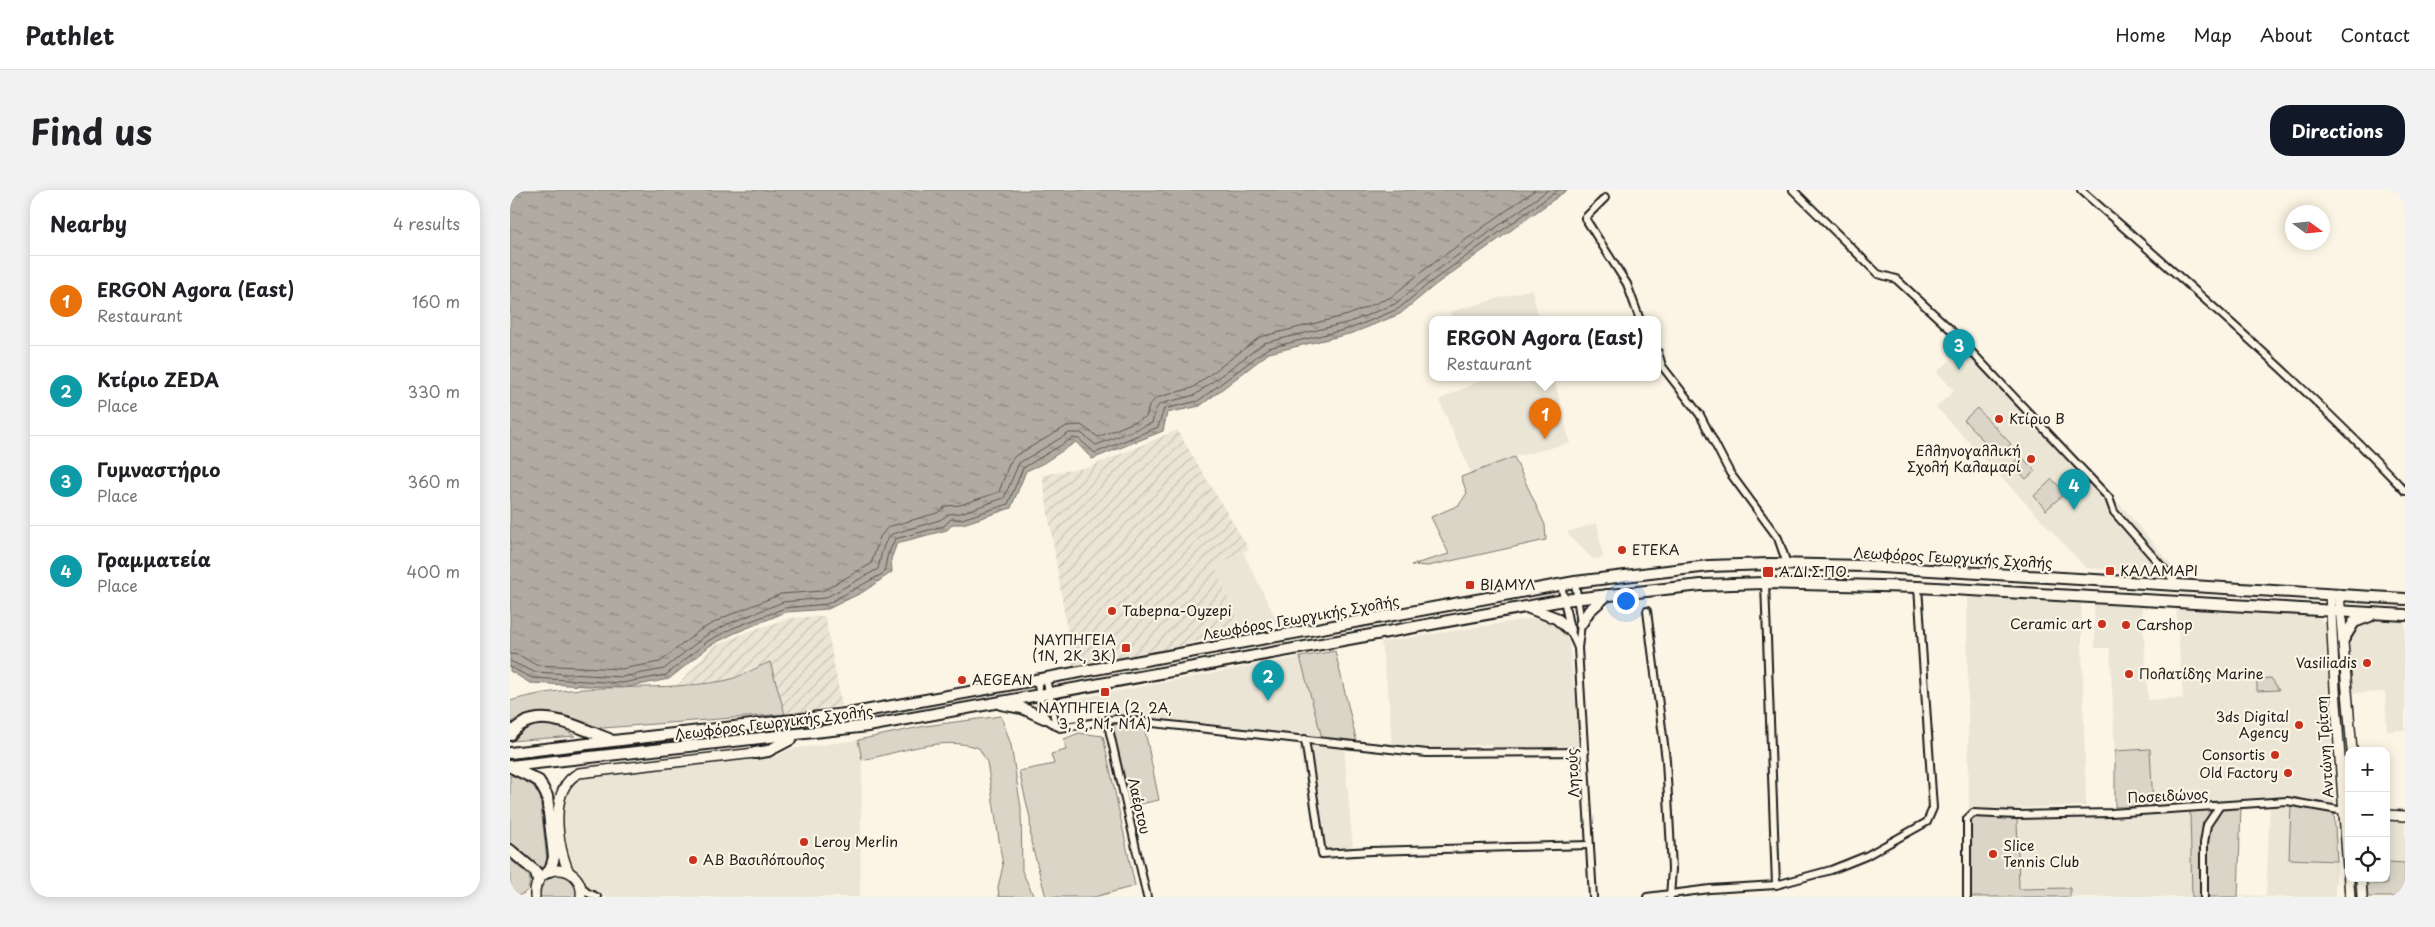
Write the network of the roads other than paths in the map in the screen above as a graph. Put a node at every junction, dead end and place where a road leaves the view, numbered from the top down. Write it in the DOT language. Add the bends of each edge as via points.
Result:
graph roads {
  1 [pos="1793,190"];
  2 [pos="2082,190"];
  3 [pos="1605,198"];
  4 [pos="1639,316"];
  5 [pos="1661,362"];
  6 [pos="2405,491"];
  7 [pos="1787,564"];
  8 [pos="1575,582"];
  9 [pos="1765,583"];
  10 [pos="1561,584"];
  11 [pos="2178,585"];
  12 [pos="1918,586"];
  13 [pos="2335,594"];
  14 [pos="1608,595"];
  15 [pos="1577,598"];
  16 [pos="2405,599"];
  17 [pos="1564,600"];
  18 [pos="1526,607"];
  19 [pos="2334,610"];
  20 [pos="1647,611"];
  21 [pos="2377,614"];
  22 [pos="2405,615"];
  23 [pos="1581,624"];
  24 [pos="1570,630"];
  25 [pos="2343,640"];
  26 [pos="1578,648"];
  27 [pos="1041,679"];
  28 [pos="1044,693"];
  29 [pos="995,703"];
  30 [pos="1044,718"];
  31 [pos="1107,720"];
  32 [pos="1056,727"];
  33 [pos="510,735"];
  34 [pos="802,735"];
  35 [pos="1304,739"];
  36 [pos="612,740"];
  37 [pos="2352,747"];
  38 [pos="512,752"];
  39 [pos="1584,752"];
  40 [pos="755,753"];
  41 [pos="510,767"];
  42 [pos="2345,795"];
  43 [pos="2219,807"];
  44 [pos="2345,812"];
  45 [pos="2390,815"];
  46 [pos="2405,816"];
  47 [pos="2347,837"];
  48 [pos="1588,846"];
  49 [pos="510,850"];
  50 [pos="569,872"];
  51 [pos="546,873"];
  52 [pos="2361,882"];
  53 [pos="580,884"];
  54 [pos="1776,885"];
  55 [pos="536,889"];
  56 [pos="1670,896"];
  57 [pos="530,897"];
  58 [pos="581,897"];
  59 [pos="597,897"];
  60 [pos="1147,897"];
  61 [pos="1593,897"];
  62 [pos="1647,897"];
  63 [pos="1966,897"];
  64 [pos="2204,897"];
  65 [pos="2350,897"];
  66 [pos="2362,897"];
  1 -- 11 [label="street" via="1878,274 1896,279 1966,345 2109,498 2114,512"];
  2 -- 6 [label="street" via="2296,382"];
  3 -- 4 [label="street" via="1585,218 1627,284"];
  5 -- 7 [label="street" via="1700,415 1730,472 1778,538"];
  7 -- 8 [label="main road, Λεωφόρος Γεωργικής Σχολής" via="1709,566"];
  7 -- 11 [label="main road, Λεωφόρος Γεωργικής Σχολής"];
  8 -- 10 [label="main road, Λεωφόρος Γεωργικής Σχολής"];
  8 -- 15 [label="street, Λητούς"];
  9 -- 12 [label="main road"];
  9 -- 14 [label="main road" via="1700,585"];
  9 -- 54 [label="street"];
  10 -- 17 [label="street, Λητούς"];
  10 -- 27 [label="main road, Λεωφόρος Γεωργικής Σχολής"];
  11 -- 13 [label="main road, Λεωφόρος Γεωργικής Σχολής"];
  12 -- 19 [label="main road"];
  12 -- 54 [label="street" via="1933,808 1930,818 1914,831 1857,859 1831,870"];
  13 -- 16 [label="main road, Λεωφόρος Γεωργικής Σχολής"];
  13 -- 19 [label="street, Αντώνη Τρίτση"];
  14 -- 15 [label="main road, Λεωφόρος Γεωργικής Σχολής"];
  14 -- 23 [label="main road" via="1589,611"];
  15 -- 17 [label="main road, Λεωφόρος Γεωργικής Σχολής"];
  15 -- 23 [label="street, Λητούς"];
  17 -- 18 [label="main road, Λεωφόρος Γεωργικής Σχολής"];
  17 -- 24 [label="street, Λητούς"];
  18 -- 24 [label="main road" via="1550,615"];
  18 -- 28 [label="main road, Λεωφόρος Γεωργικής Σχολής"];
  19 -- 21 [label="main road"];
  19 -- 25 [label="street, Αντώνη Τρίτση"];
  19 -- 42 [label="street, Αντώνη Τρίτση"];
  20 -- 56 [label="street" via="1666,760 1672,869"];
  21 -- 22 [label="main road"];
  21 -- 25 [label="main road" via="2354,622"];
  23 -- 26 [label="street, Λητούς"];
  24 -- 26 [label="street, Λητούς"];
  25 -- 37 [label="street, Αντώνη Τρίτση"];
  26 -- 39 [label="street, Λητούς"];
  27 -- 28 [label="street"];
  27 -- 36 [label="main road, Λεωφόρος Γεωργικής Σχολής" via="836,716"];
  28 -- 29 [label="main road, Λεωφόρος Γεωργικής Σχολής"];
  28 -- 30 [label="street"];
  28 -- 32 [label="street"];
  29 -- 30 [label="main road" via="1022,708"];
  29 -- 34 [label="main road, Λεωφόρος Γεωργικής Σχολής"];
  30 -- 32 [label="street"];
  31 -- 32 [label="street"];
  31 -- 35 [label="street"];
  31 -- 60 [label="street, Λαέρτου"];
  33 -- 36 [label="main road" via="523,723 546,718"];
  34 -- 40 [label="main road" via="768,751"];
  34 -- 41 [label="main road, Λεωφόρος Γεωργικής Σχολής"];
  35 -- 39 [label="street" via="1427,753"];
  35 -- 48 [label="street" via="1322,854"];
  36 -- 38 [label="main road, Λεωφόρος Γεωργικής Σχολής"];
  39 -- 48 [label="street, Λητούς"];
  40 -- 50 [label="street" via="572,777 561,792 559,801 562,852"];
  41 -- 51 [label="main road" via="533,776 548,796 554,857"];
  43 -- 44 [label="street, Ποσειδώνος" via="2287,801"];
  43 -- 63 [label="street, Ποσειδώνος" via="2102,813 1973,813 1968,816"];
  43 -- 64 [label="street" via="2207,825"];
  45 -- 46 [label="street"];
  47 -- 65 [label="street, Αντώνη Τρίτση"];
  48 -- 61 [label="street, Λητούς"];
  49 -- 55 [label="main road" via="536,872"];
  50 -- 51 [label="street" via="557,869"];
  50 -- 53 [label="street"];
  51 -- 55 [label="street"];
  52 -- 66 [label="street"];
  53 -- 58 [label="street"];
  53 -- 59 [label="street" via="586,892"];
  54 -- 56 [label="street" via="1710,889"];
  55 -- 57 [label="street"];
  56 -- 62 [label="street"];
}
